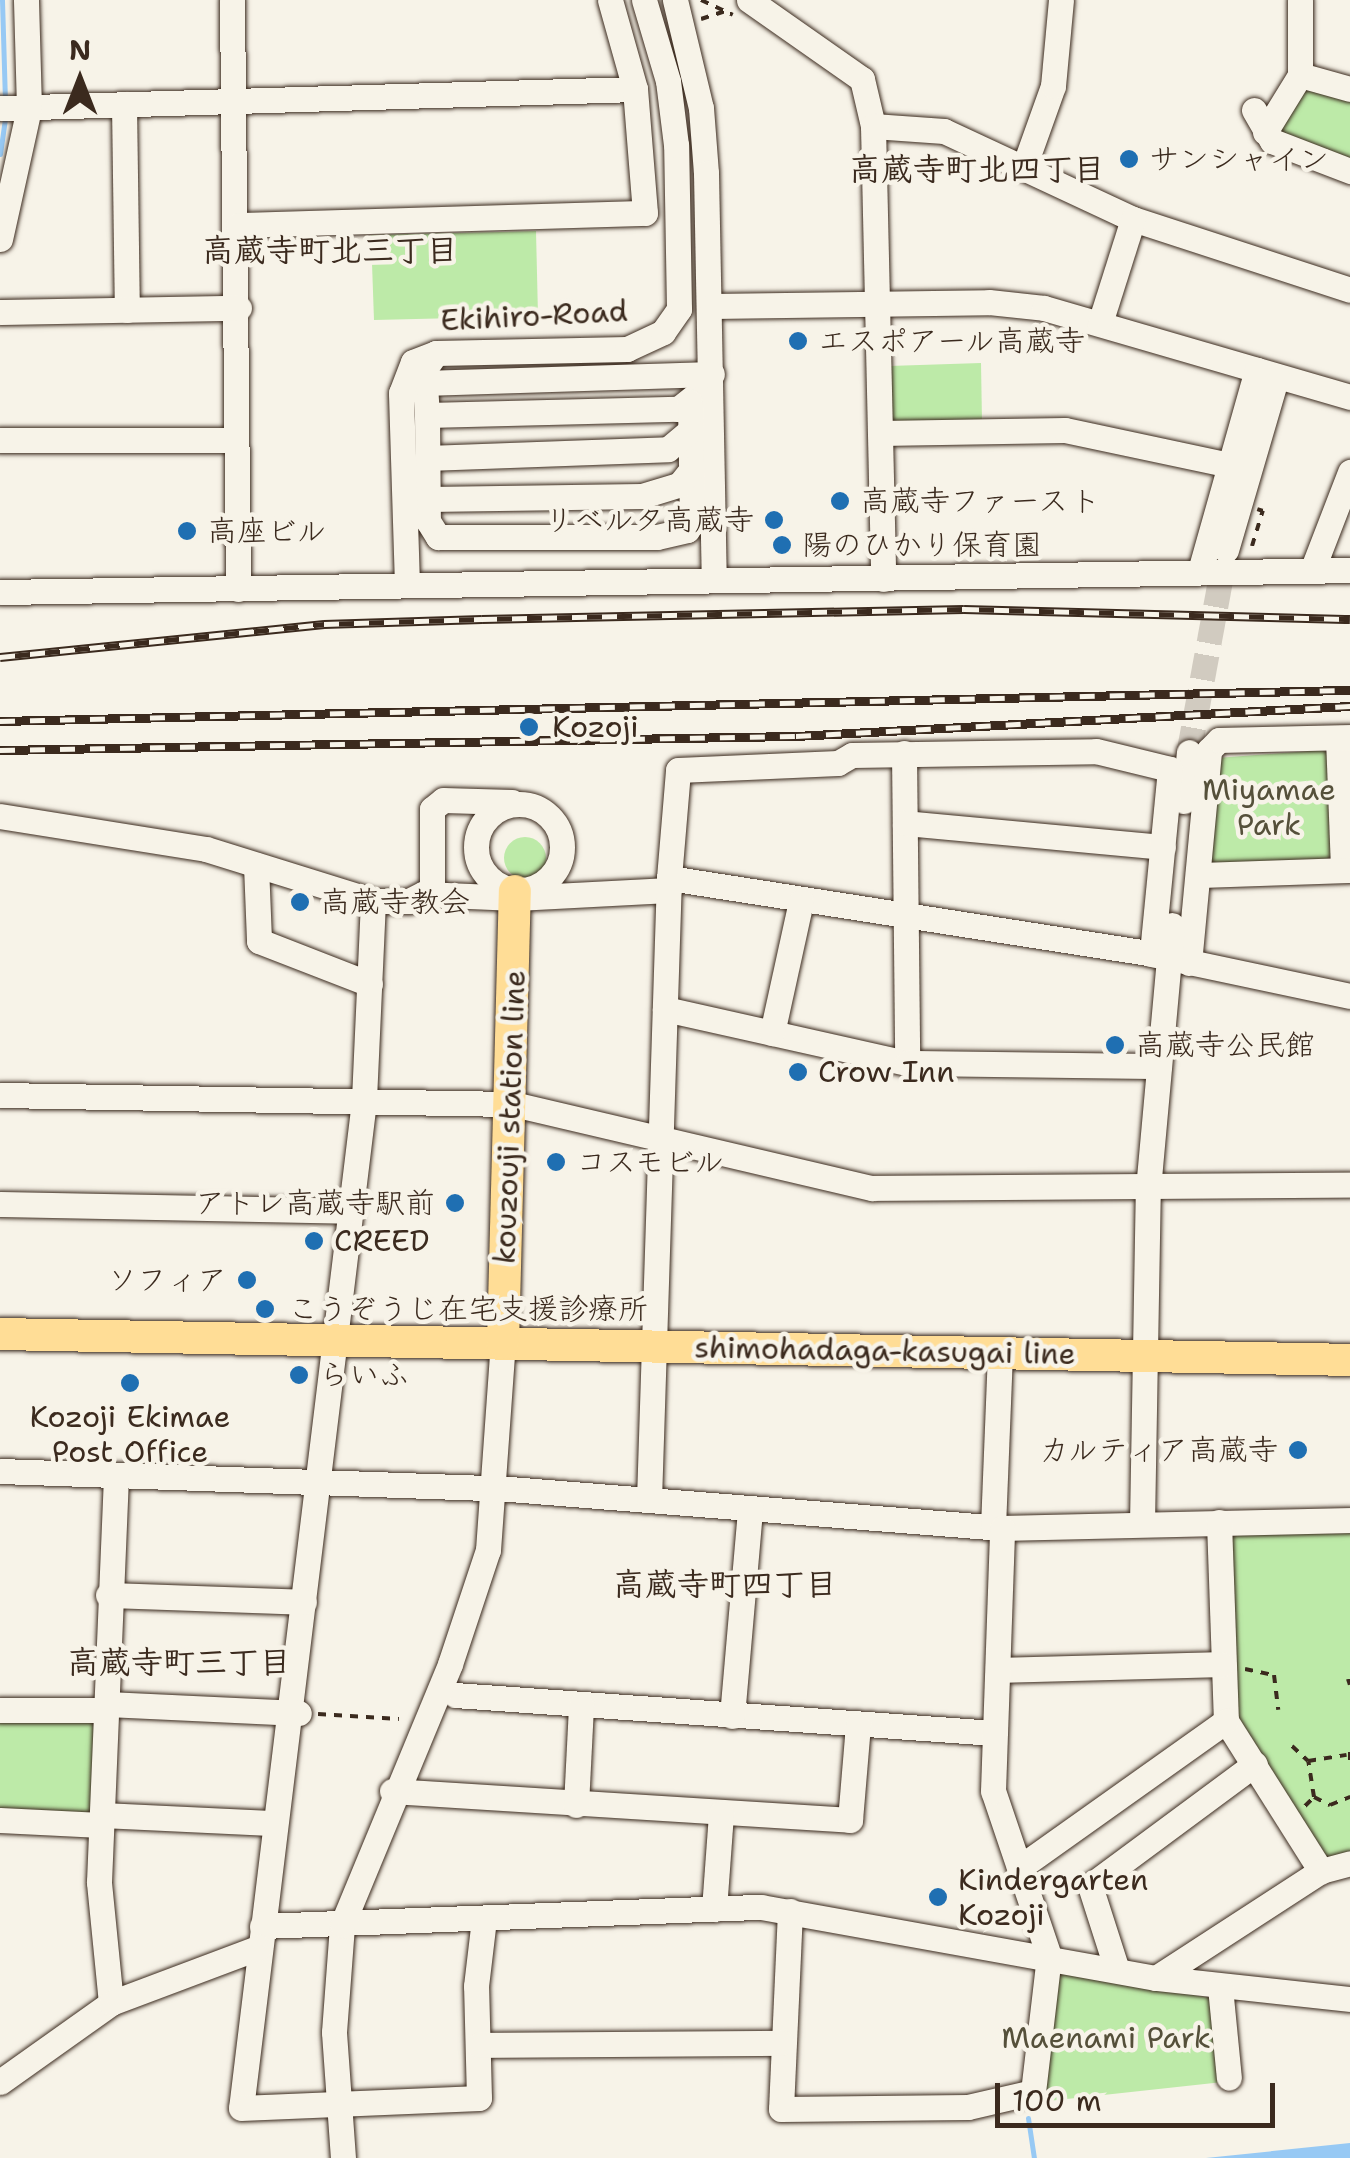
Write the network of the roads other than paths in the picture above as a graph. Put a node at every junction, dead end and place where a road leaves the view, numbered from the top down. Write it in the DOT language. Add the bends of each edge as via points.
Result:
graph roads {
  1 [pos="26,0"];
  2 [pos="232,0"];
  3 [pos="610,0"];
  4 [pos="644,0"];
  5 [pos="675,0"];
  6 [pos="1061,0"];
  7 [pos="1300,0"];
  8 [pos="743,8"];
  9 [pos="1300,76"];
  10 [pos="636,89"];
  11 [pos="1350,89"];
  12 [pos="234,101"];
  13 [pos="124,104"];
  14 [pos="16,108"];
  15 [pos="873,126"];
  16 [pos="1024,167"];
  17 [pos="1350,171"];
  18 [pos="1133,219"];
  19 [pos="238,226"];
  20 [pos="0,238"];
  21 [pos="1350,290"];
  22 [pos="876,302"];
  23 [pos="712,306"];
  24 [pos="239,308"];
  25 [pos="127,310"];
  26 [pos="0,312"];
  27 [pos="1100,323"];
  28 [pos="627,348"];
  29 [pos="436,353"];
  30 [pos="1267,373"];
  31 [pos="712,374"];
  32 [pos="422,382"];
  33 [pos="1350,397"];
  34 [pos="690,402"];
  35 [pos="427,415"];
  36 [pos="691,430"];
  37 [pos="880,433"];
  38 [pos="0,440"];
  39 [pos="232,440"];
  40 [pos="427,458"];
  41 [pos="1230,464"];
  42 [pos="692,469"];
  43 [pos="1350,472"];
  44 [pos="428,499"];
  45 [pos="1226,550"];
  46 [pos="1313,568"];
  47 [pos="1350,570"];
  48 [pos="1200,571"];
  49 [pos="714,578"];
  50 [pos="884,579"];
  51 [pos="407,585"];
  52 [pos="238,589"];
  53 [pos="0,592"];
  54 [pos="1344,738"];
  55 [pos="1189,752"];
  56 [pos="904,753"];
  57 [pos="512,802"];
  58 [pos="0,816"];
  59 [pos="905,823"];
  60 [pos="1162,846"];
  61 [pos="256,865"];
  62 [pos="1347,870"];
  63 [pos="1198,875"];
  64 [pos="669,884"];
  65 [pos="516,895"];
  66 [pos="432,896"];
  67 [pos="373,900"];
  68 [pos="801,901"];
  69 [pos="905,919"];
  70 [pos="1170,958"];
  71 [pos="370,984"];
  72 [pos="1350,996"];
  73 [pos="665,1009"];
  74 [pos="772,1033"];
  75 [pos="907,1063"];
  76 [pos="1159,1066"];
  77 [pos="0,1096"];
  78 [pos="364,1101"];
  79 [pos="513,1104"];
  80 [pos="660,1140"];
  81 [pos="1350,1185"];
  82 [pos="1148,1189"];
  83 [pos="0,1204"];
  84 [pos="349,1212"];
  85 [pos="0,1334"];
  86 [pos="334,1340"];
  87 [pos="504,1343"];
  88 [pos="654,1346"];
  89 [pos="1000,1354"];
  90 [pos="1148,1357"];
  91 [pos="1350,1360"];
  92 [pos="0,1471"];
  93 [pos="116,1476"];
  94 [pos="316,1484"];
  95 [pos="497,1488"];
  96 [pos="650,1500"];
  97 [pos="750,1509"];
  98 [pos="1350,1520"];
  99 [pos="1219,1522"];
  100 [pos="1142,1524"];
  101 [pos="998,1528"];
  102 [pos="108,1595"];
  103 [pos="304,1602"];
  104 [pos="1226,1666"];
  105 [pos="998,1670"];
  106 [pos="455,1695"];
  107 [pos="582,1705"];
  108 [pos="107,1707"];
  109 [pos="0,1710"];
  110 [pos="293,1713"];
  111 [pos="732,1716"];
  112 [pos="1226,1721"];
  113 [pos="858,1725"];
  114 [pos="995,1732"];
  115 [pos="1255,1764"];
  116 [pos="392,1790"];
  117 [pos="576,1805"];
  118 [pos="721,1813"];
  119 [pos="0,1820"];
  120 [pos="101,1820"];
  121 [pos="272,1823"];
  122 [pos="1350,1864"];
  123 [pos="1019,1868"];
  124 [pos="1321,1871"];
  125 [pos="714,1909"];
  126 [pos="790,1912"];
  127 [pos="484,1919"];
  128 [pos="342,1924"];
  129 [pos="261,1936"];
  130 [pos="1049,1956"];
  131 [pos="1117,1970"];
  132 [pos="1156,1978"];
  133 [pos="1220,1987"];
  134 [pos="1350,1998"];
  135 [pos="111,2003"];
  136 [pos="782,2044"];
  137 [pos="479,2045"];
  138 [pos="1229,2078"];
  139 [pos="0,2082"];
  140 [pos="340,2100"];
  141 [pos="343,2158"];
  1 -- 14 [label="street"];
  2 -- 12 [label="street"];
  3 -- 10 [label="street"];
  4 -- 28 [label="street, Ekihiro-Road" via="674,129 682,294 662,332"];
  5 -- 23 [label="street" via="701,108"];
  6 -- 16 [label="street" via="1053,86"];
  7 -- 9 [label="street"];
  8 -- 15 [label="street" via="862,78"];
  9 -- 11 [label="street"];
  9 -- 17 [label="street" via="1260,121 1288,150"];
  10 -- 12 [label="street"];
  10 -- 19 [label="street" via="644,213"];
  12 -- 13 [label="street"];
  12 -- 19 [label="street"];
  13 -- 14 [label="street"];
  13 -- 25 [label="street"];
  14 -- 20 [label="street"];
  15 -- 16 [label="street" via="944,131"];
  15 -- 22 [label="street"];
  16 -- 18 [label="street"];
  18 -- 21 [label="street"];
  18 -- 27 [label="street"];
  19 -- 24 [label="street"];
  22 -- 23 [label="street"];
  22 -- 27 [label="street" via="988,302"];
  22 -- 37 [label="street"];
  23 -- 31 [label="street"];
  24 -- 25 [label="street"];
  24 -- 39 [label="street"];
  25 -- 26 [label="street"];
  27 -- 30 [label="street"];
  28 -- 29 [label="street, Ekihiro-Road"];
  28 -- 31 [label="street"];
  29 -- 32 [label="street"];
  29 -- 51 [label="street, Ekihiro-Road" via="413,362 402,380"];
  30 -- 33 [label="street"];
  30 -- 41 [label="street"];
  30 -- 45 [label="street"];
  31 -- 32 [label="street"];
  31 -- 34 [label="street"];
  31 -- 49 [label="street"];
  32 -- 35 [label="street"];
  34 -- 35 [label="street" via="678,410"];
  34 -- 36 [label="street"];
  35 -- 40 [label="street"];
  36 -- 40 [label="street" via="668,449"];
  36 -- 42 [label="street"];
  37 -- 41 [label="street" via="1064,430"];
  37 -- 50 [label="street"];
  38 -- 39 [label="street"];
  39 -- 52 [label="street"];
  40 -- 44 [label="street"];
  41 -- 48 [label="street"];
  42 -- 44 [label="street" via="678,484 642,496"];
  42 -- 44 [label="street" via="692,520 672,536 447,541 430,530"];
  43 -- 46 [label="street"];
  46 -- 47 [label="street"];
  46 -- 48 [label="street"];
  48 -- 50 [label="street"];
  49 -- 50 [label="street"];
  49 -- 51 [label="street"];
  51 -- 52 [label="street"];
  52 -- 53 [label="street"];
  54 -- 62 [label="street"];
  54 -- 63 [label="street" via="1219,740 1209,750"];
  55 -- 70 [label="street"];
  56 -- 59 [label="street"];
  56 -- 60 [label="street" via="1096,750 1170,769"];
  56 -- 64 [label="street" via="678,770"];
  57 -- 65 [label="street" via="480,829 476,856 490,880"];
  57 -- 65 [label="street" via="552,820 563,846 543,884"];
  57 -- 66 [label="street" via="443,800 432,810"];
  58 -- 61 [label="street" via="206,849"];
  59 -- 60 [label="street"];
  59 -- 69 [label="street"];
  60 -- 70 [label="street"];
  61 -- 67 [label="street"];
  61 -- 71 [label="street" via="259,942"];
  62 -- 63 [label="street"];
  63 -- 70 [label="street"];
  64 -- 65 [label="street"];
  64 -- 68 [label="street"];
  64 -- 73 [label="street"];
  65 -- 66 [label="street"];
  65 -- 79 [label="main road, kouzouji station line"];
  66 -- 67 [label="street"];
  67 -- 71 [label="street"];
  68 -- 69 [label="street"];
  68 -- 74 [label="street"];
  69 -- 70 [label="street"];
  69 -- 75 [label="street"];
  70 -- 72 [label="street"];
  70 -- 76 [label="street"];
  71 -- 78 [label="street"];
  73 -- 74 [label="street"];
  73 -- 80 [label="street"];
  74 -- 75 [label="street"];
  75 -- 76 [label="street"];
  76 -- 82 [label="street"];
  77 -- 78 [label="street"];
  78 -- 79 [label="street"];
  78 -- 84 [label="street"];
  79 -- 80 [label="street"];
  79 -- 87 [label="main road, kouzouji station line"];
  80 -- 82 [label="street" via="872,1188"];
  80 -- 88 [label="street"];
  81 -- 82 [label="street"];
  82 -- 90 [label="street"];
  83 -- 84 [label="street"];
  84 -- 86 [label="street"];
  85 -- 86 [label="main road, shimohadaga-kasugai line"];
  86 -- 87 [label="main road, shimohadaga-kasugai line"];
  86 -- 94 [label="street"];
  87 -- 88 [label="main road, shimohadaga-kasugai line"];
  87 -- 95 [label="street"];
  88 -- 89 [label="main road, shimohadaga-kasugai line"];
  88 -- 96 [label="street"];
  89 -- 90 [label="main road, shimohadaga-kasugai line"];
  89 -- 101 [label="street"];
  90 -- 91 [label="main road, shimohadaga-kasugai line"];
  90 -- 100 [label="street"];
  92 -- 93 [label="street"];
  93 -- 94 [label="street"];
  93 -- 102 [label="street"];
  94 -- 95 [label="street"];
  94 -- 103 [label="street"];
  95 -- 96 [label="street"];
  95 -- 116 [label="street" via="488,1550 450,1664"];
  96 -- 97 [label="street"];
  97 -- 101 [label="street"];
  97 -- 111 [label="street"];
  98 -- 99 [label="street"];
  99 -- 100 [label="street"];
  99 -- 104 [label="street"];
  100 -- 101 [label="street"];
  101 -- 105 [label="street"];
  102 -- 103 [label="street"];
  102 -- 108 [label="street"];
  103 -- 110 [label="street"];
  104 -- 105 [label="street"];
  104 -- 112 [label="street"];
  105 -- 114 [label="street"];
  106 -- 107 [label="street"];
  107 -- 111 [label="street"];
  107 -- 117 [label="street"];
  108 -- 109 [label="street"];
  108 -- 110 [label="street"];
  108 -- 120 [label="street"];
  110 -- 121 [label="street"];
  111 -- 113 [label="street"];
  112 -- 115 [label="street"];
  112 -- 123 [label="street"];
  113 -- 114 [label="street"];
  113 -- 118 [label="street" via="850,1820"];
  114 -- 123 [label="street" via="994,1792"];
  115 -- 124 [label="street"];
  115 -- 131 [label="street" via="1090,1886"];
  116 -- 117 [label="street"];
  116 -- 128 [label="street"];
  117 -- 118 [label="street"];
  118 -- 125 [label="street"];
  119 -- 120 [label="street"];
  120 -- 121 [label="street"];
  120 -- 135 [label="street" via="102,1948"];
  121 -- 129 [label="street"];
  122 -- 124 [label="street"];
  123 -- 130 [label="street"];
  124 -- 132 [label="street"];
  125 -- 126 [label="street"];
  125 -- 127 [label="street"];
  126 -- 130 [label="street"];
  126 -- 136 [label="street"];
  127 -- 128 [label="street"];
  127 -- 137 [label="street" via="476,1986"];
  128 -- 129 [label="street"];
  128 -- 140 [label="street" via="334,1976"];
  129 -- 135 [label="street"];
  129 -- 140 [label="street" via="241,2108"];
  130 -- 131 [label="street"];
  130 -- 136 [label="street" via="1032,2092 968,2107 781,2109"];
  131 -- 132 [label="street"];
  132 -- 133 [label="street"];
  133 -- 134 [label="street"];
  133 -- 138 [label="street"];
  135 -- 139 [label="street"];
  136 -- 137 [label="street"];
  137 -- 140 [label="street" via="479,2098"];
  140 -- 141 [label="street"];
}
